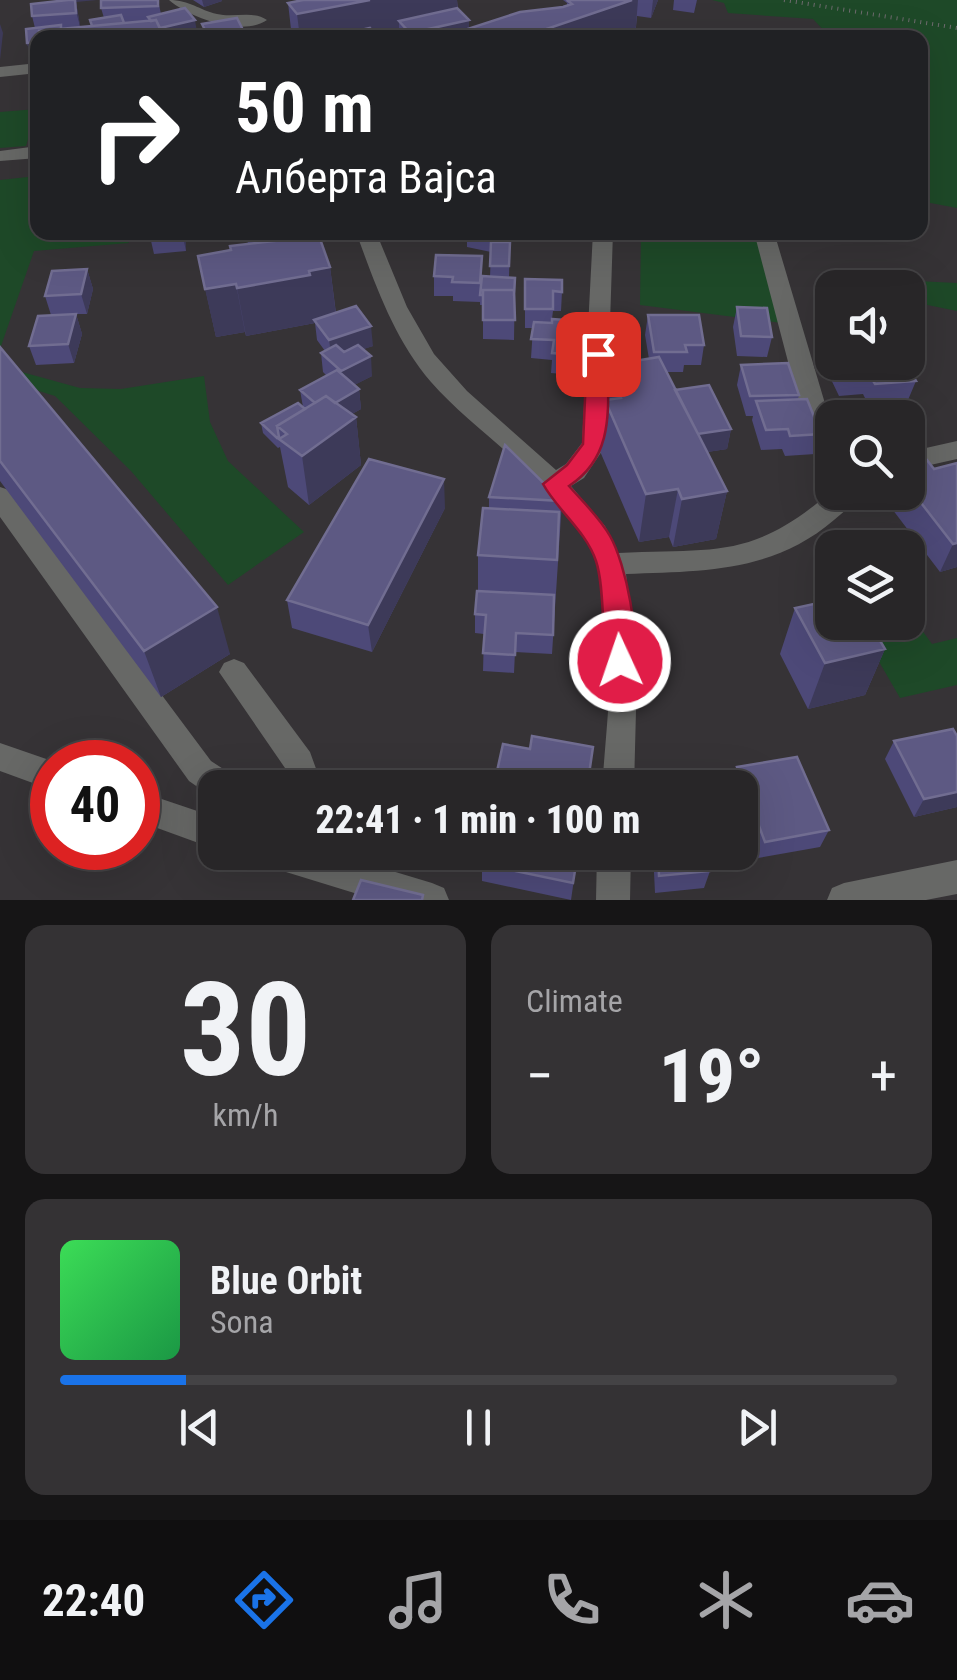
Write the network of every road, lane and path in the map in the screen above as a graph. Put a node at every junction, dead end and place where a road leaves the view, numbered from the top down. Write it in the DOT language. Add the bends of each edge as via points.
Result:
graph roads {
  1 [pos="177,0"];
  2 [pos="256,0"];
  3 [pos="784,0"];
  4 [pos="957,28"];
  5 [pos="260,29"];
  6 [pos="30,69"];
  7 [pos="0,72"];
  8 [pos="30,153"];
  9 [pos="2,156"];
  10 [pos="370,240"];
  11 [pos="603,240"];
  12 [pos="615,240"];
  13 [pos="766,240"];
  14 [pos="596,412"];
  15 [pos="815,414"];
  16 [pos="957,450"];
  17 [pos="925,457"];
  18 [pos="554,484"];
  19 [pos="0,496"];
  20 [pos="826,510"];
  21 [pos="610,564"];
  22 [pos="234,672"];
  23 [pos="0,757"];
  24 [pos="30,768"];
  25 [pos="200,770"];
  26 [pos="301,770"];
  27 [pos="618,770"];
  28 [pos="160,813"];
  29 [pos="198,826"];
  30 [pos="334,870"];
  31 [pos="614,870"];
  32 [pos="957,878"];
  33 [pos="432,900"];
  34 [pos="613,900"];
  35 [pos="844,900"];
  1 -- 5 [label="street" via="214,19"];
  2 -- 5 [label="street"];
  3 -- 4 [label="path"];
  6 -- 7 [label="street"];
  8 -- 9 [label="street"];
  10 -- 18 [label="street" via="429,364"];
  11 -- 14 [label="street"];
  12 -- 14 [label="street" via="615,393"];
  13 -- 15 [label="street"];
  14 -- 18 [label="street" via="587,459"];
  16 -- 17 [label="street"];
  18 -- 21 [label="street" via="600,540"];
  19 -- 25 [label="street"];
  20 -- 21 [label="street" via="754,554"];
  21 -- 27 [label="street" via="619,618"];
  22 -- 26 [label="street"];
  23 -- 24 [label="street"];
  28 -- 29 [label="street"];
  30 -- 33 [label="street"];
  31 -- 34 [label="street"];
  32 -- 35 [label="street"];
}
